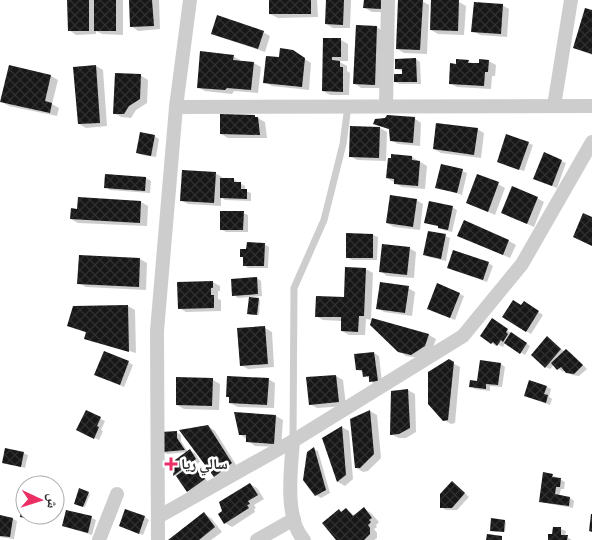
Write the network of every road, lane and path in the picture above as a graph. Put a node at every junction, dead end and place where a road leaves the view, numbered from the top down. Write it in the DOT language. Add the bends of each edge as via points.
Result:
graph roads {
  1 [pos="190,0"];
  2 [pos="388,0"];
  3 [pos="571,0"];
  4 [pos="348,106"];
  5 [pos="386,106"];
  6 [pos="554,106"];
  7 [pos="592,106"];
  8 [pos="176,107"];
  9 [pos="592,142"];
  10 [pos="293,441"];
  11 [pos="117,494"];
  12 [pos="158,517"];
  13 [pos="294,519"];
  14 [pos="100,540"];
  15 [pos="158,540"];
  16 [pos="257,540"];
  17 [pos="304,540"];
  1 -- 8 [label="street"];
  2 -- 5 [label="street"];
  3 -- 6 [label="street"];
  4 -- 5 [label="street"];
  4 -- 8 [label="street"];
  4 -- 10 [label="lane" via="344,144 324,220 294,288"];
  5 -- 6 [label="street"];
  6 -- 7 [label="street"];
  8 -- 12 [label="street" via="157,331"];
  9 -- 10 [label="street" via="522,264 463,336"];
  10 -- 12 [label="street"];
  10 -- 13 [label="street" via="290,491"];
  11 -- 14 [label="street"];
  12 -- 15 [label="street"];
  13 -- 16 [label="street"];
  13 -- 17 [label="street" via="298,534"];
}
